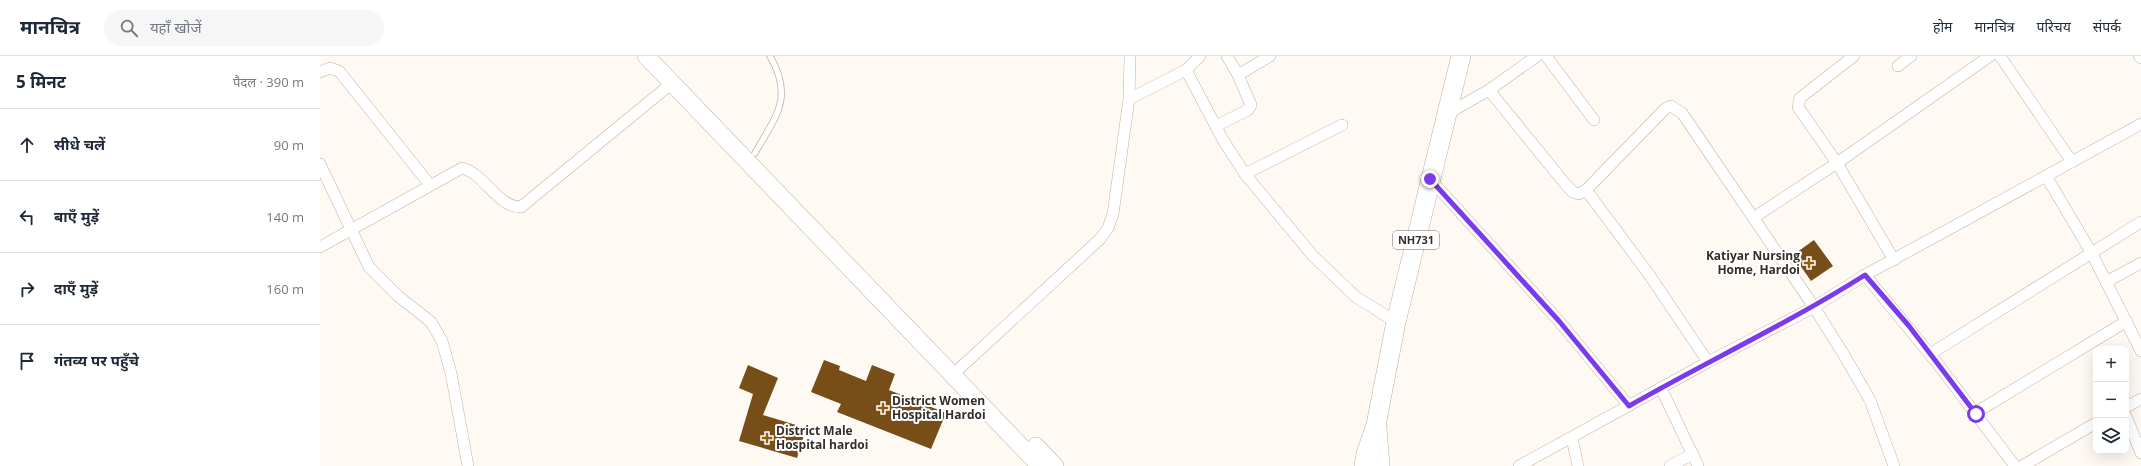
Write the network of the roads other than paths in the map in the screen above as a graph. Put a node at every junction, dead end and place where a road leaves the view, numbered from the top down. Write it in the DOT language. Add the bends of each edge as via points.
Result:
graph roads {
  1 [pos="646,56"];
  2 [pos="662,56"];
  3 [pos="770,56"];
  4 [pos="1130,56"];
  5 [pos="1200,56"];
  6 [pos="1226,56"];
  7 [pos="1270,56"];
  8 [pos="1461,56"];
  9 [pos="1537,56"];
  10 [pos="1546,56"];
  11 [pos="1854,56"];
  12 [pos="1911,56"];
  13 [pos="1990,56"];
  14 [pos="2000,56"];
  15 [pos="2139,56"];
  16 [pos="2141,58"];
  17 [pos="1898,66"];
  18 [pos="1186,70"];
  19 [pos="320,72"];
  20 [pos="1238,75"];
  21 [pos="672,83"];
  22 [pos="1489,90"];
  23 [pos="1129,99"];
  24 [pos="1446,115"];
  25 [pos="1594,120"];
  26 [pos="2141,124"];
  27 [pos="1342,125"];
  28 [pos="1216,126"];
  29 [pos="755,153"];
  30 [pos="2072,162"];
  31 [pos="1837,163"];
  32 [pos="320,164"];
  33 [pos="1245,174"];
  34 [pos="2046,176"];
  35 [pos="1430,179"];
  36 [pos="430,185"];
  37 [pos="1586,190"];
  38 [pos="1754,218"];
  39 [pos="2141,222"];
  40 [pos="350,230"];
  41 [pos="320,247"];
  42 [pos="2091,252"];
  43 [pos="1894,260"];
  44 [pos="2141,264"];
  45 [pos="1865,275"];
  46 [pos="2106,282"];
  47 [pos="1814,307"];
  48 [pos="2127,321"];
  49 [pos="1396,322"];
  50 [pos="2140,345"];
  51 [pos="1930,354"];
  52 [pos="1708,362"];
  53 [pos="960,368"];
  54 [pos="1661,388"];
  55 [pos="2141,399"];
  56 [pos="2129,405"];
  57 [pos="1629,406"];
  58 [pos="1976,414"];
  59 [pos="2127,418"];
  60 [pos="1376,425"];
  61 [pos="2093,425"];
  62 [pos="1572,438"];
  63 [pos="2141,453"];
  64 [pos="1692,454"];
  65 [pos="468,466"];
  66 [pos="1040,466"];
  67 [pos="1055,466"];
  68 [pos="1364,466"];
  69 [pos="1380,466"];
  70 [pos="1519,466"];
  71 [pos="1578,466"];
  72 [pos="1670,466"];
  73 [pos="1698,466"];
  74 [pos="1894,466"];
  75 [pos="2015,466"];
  76 [pos="2022,466"];
  1 -- 21 [label="main road"];
  2 -- 29 [label="main road"];
  3 -- 29 [label="lane" via="778,70 782,91 780,110"];
  4 -- 23 [label="street"];
  5 -- 18 [label="street"];
  6 -- 20 [label="street"];
  7 -- 20 [label="street"];
  8 -- 24 [label="highway, NH731"];
  9 -- 22 [label="street"];
  10 -- 25 [label="street"];
  11 -- 31 [label="street" via="1798,102 1798,108"];
  12 -- 17 [label="street"];
  13 -- 31 [label="street"];
  14 -- 30 [label="street"];
  15 -- 16 [label="street"];
  18 -- 23 [label="street"];
  18 -- 28 [label="street"];
  19 -- 36 [label="street" via="330,68 339,71"];
  20 -- 28 [label="street" via="1251,105 1248,110"];
  21 -- 36 [label="street" via="521,207 507,203 472,172 462,168"];
  21 -- 66 [label="main road"];
  22 -- 24 [label="street"];
  22 -- 37 [label="street" via="1573,192 1579,194"];
  23 -- 53 [label="street" via="1108,228 1100,239"];
  24 -- 35 [label="highway, NH731"];
  26 -- 30 [label="street"];
  27 -- 33 [label="street"];
  28 -- 33 [label="street"];
  29 -- 53 [label="main road"];
  30 -- 34 [label="street"];
  31 -- 38 [label="street"];
  31 -- 43 [label="street"];
  32 -- 40 [label="street"];
  33 -- 49 [label="street" via="1335,279 1356,297"];
  34 -- 42 [label="street"];
  34 -- 43 [label="street"];
  35 -- 49 [label="highway, NH731"];
  35 -- 57 [label="street" via="1559,321"];
  36 -- 40 [label="street"];
  37 -- 38 [label="street" via="1666,108 1671,106 1691,123"];
  37 -- 52 [label="street" via="1648,273"];
  38 -- 47 [label="street"];
  39 -- 42 [label="street"];
  40 -- 41 [label="street"];
  40 -- 65 [label="street" via="369,267 398,296 431,322 442,341 451,373"];
  42 -- 46 [label="street"];
  42 -- 51 [label="street"];
  43 -- 45 [label="street"];
  44 -- 46 [label="street"];
  45 -- 47 [label="street"];
  45 -- 51 [label="street"];
  46 -- 48 [label="street"];
  47 -- 52 [label="street"];
  47 -- 74 [label="street" via="1870,400"];
  48 -- 50 [label="street"];
  48 -- 58 [label="street"];
  49 -- 60 [label="highway, NH731"];
  51 -- 58 [label="street"];
  52 -- 54 [label="street"];
  53 -- 67 [label="main road"];
  54 -- 57 [label="street"];
  54 -- 64 [label="street"];
  55 -- 56 [label="street"];
  57 -- 62 [label="street"];
  58 -- 75 [label="street"];
  59 -- 63 [label="street"];
  60 -- 68 [label="highway, NH731"];
  60 -- 69 [label="highway, NH731"];
  61 -- 76 [label="street"];
  62 -- 70 [label="street"];
  62 -- 71 [label="street"];
  64 -- 72 [label="street"];
  64 -- 73 [label="street"];
}
